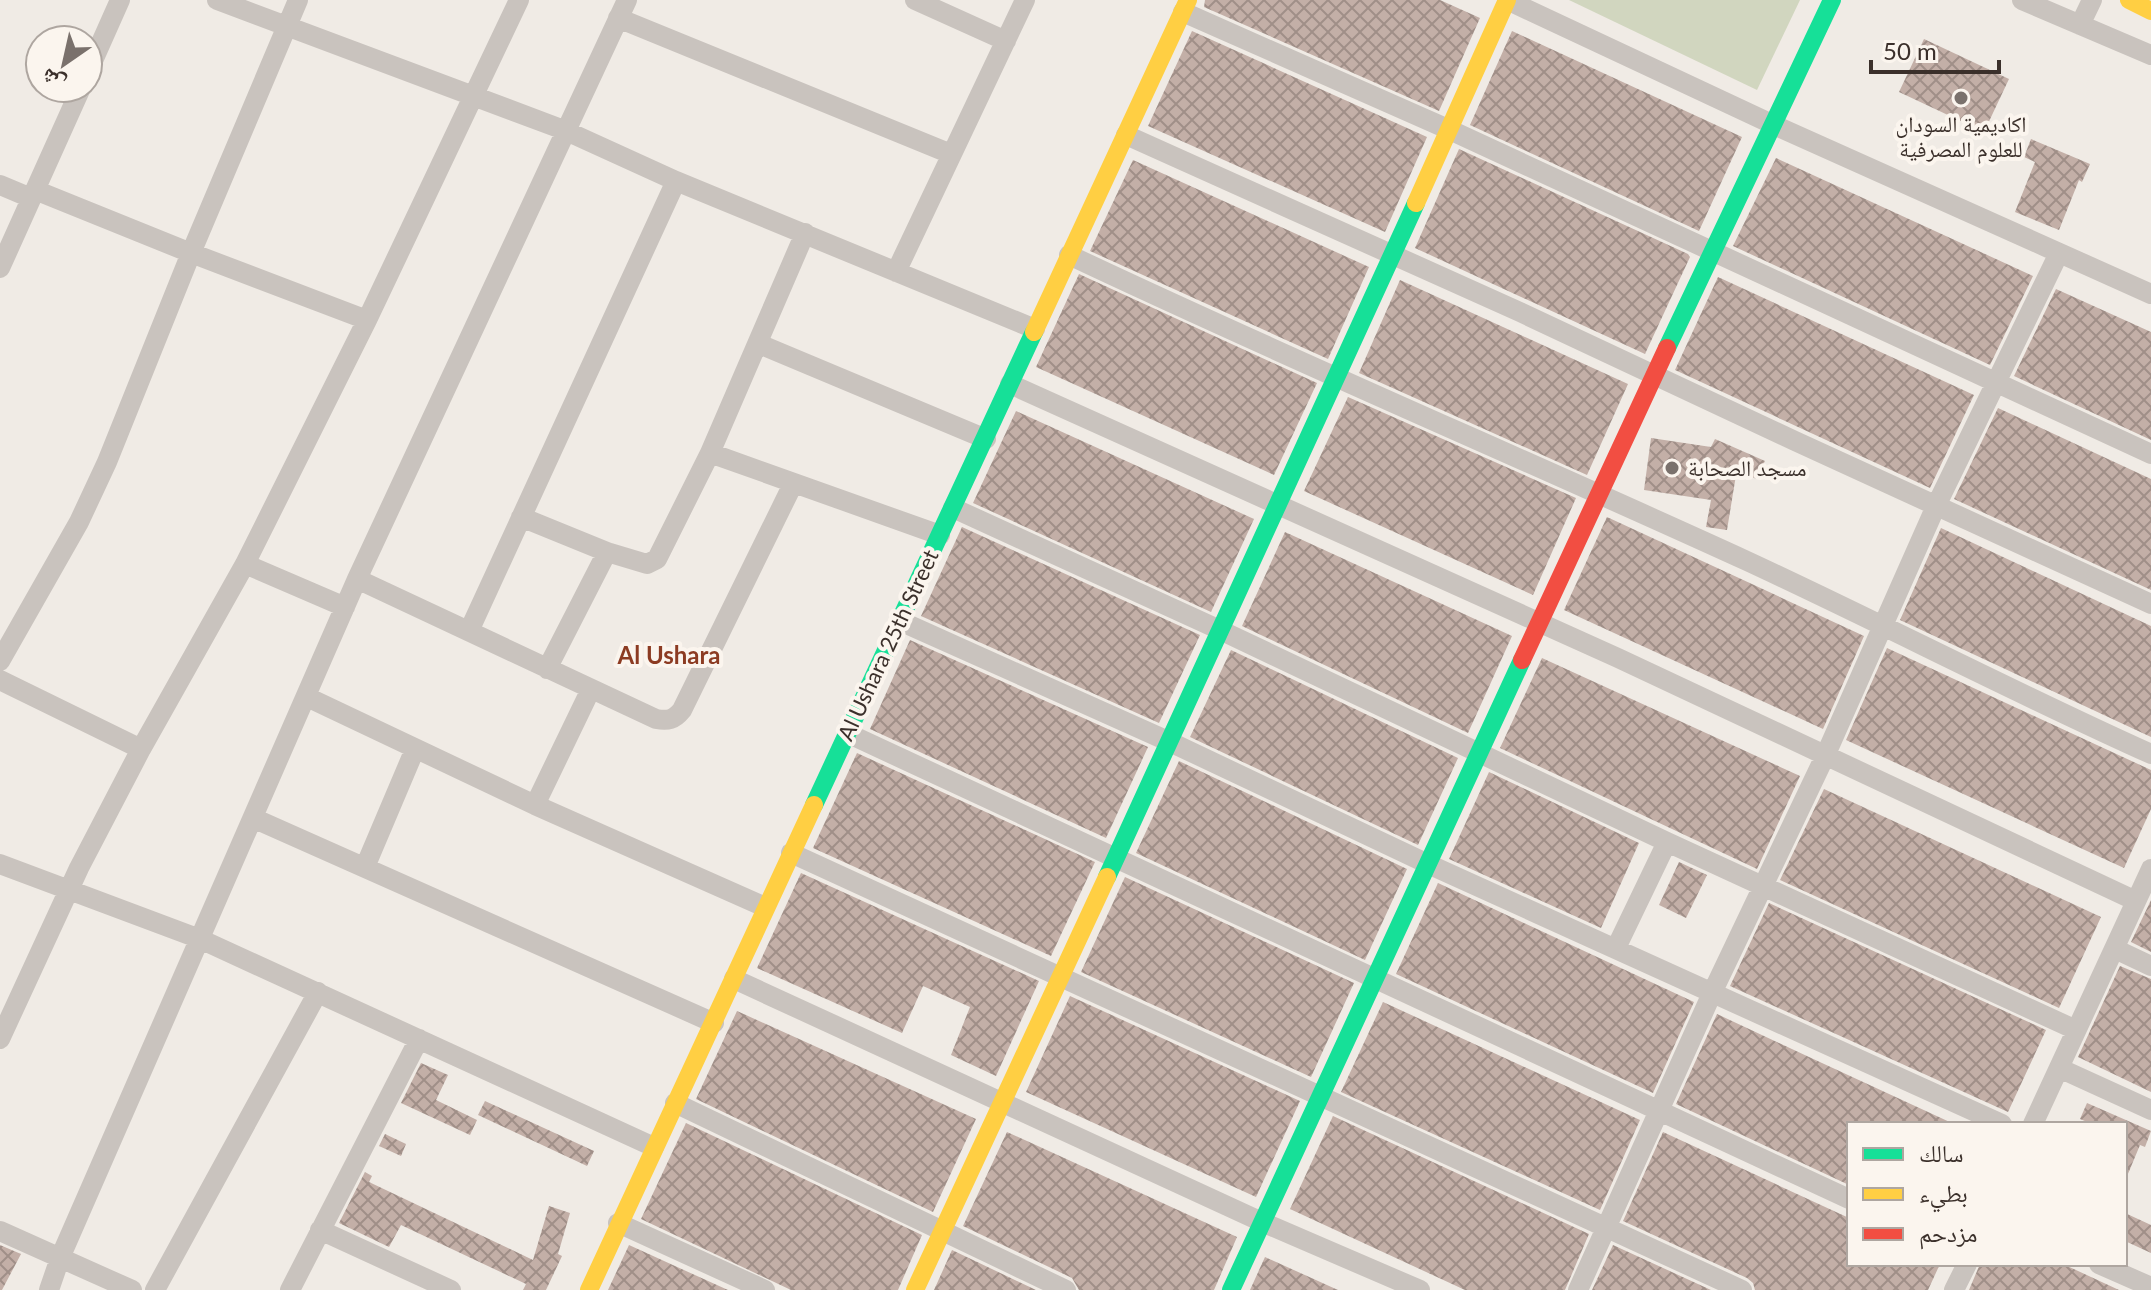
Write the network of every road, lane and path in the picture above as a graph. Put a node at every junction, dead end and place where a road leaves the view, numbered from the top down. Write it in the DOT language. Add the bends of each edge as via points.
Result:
graph roads {
  1 [pos="217,0"];
  2 [pos="298,0"];
  3 [pos="519,0"];
  4 [pos="915,0"];
  5 [pos="1025,0"];
  6 [pos="1507,0"];
  7 [pos="1832,0"];
  8 [pos="2022,0"];
  9 [pos="2092,0"];
  10 [pos="2129,0"];
  11 [pos="112,3"];
  12 [pos="1186,6"];
  13 [pos="622,9"];
  14 [pos="2151,11"];
  15 [pos="2080,25"];
  16 [pos="104,26"];
  17 [pos="287,27"];
  18 [pos="1006,41"];
  19 [pos="2151,55"];
  20 [pos="475,95"];
  21 [pos="74,104"];
  22 [pos="1774,125"];
  23 [pos="564,130"];
  24 [pos="1450,130"];
  25 [pos="1126,135"];
  26 [pos="951,154"];
  27 [pos="676,181"];
  28 [pos="0,185"];
  29 [pos="33,194"];
  30 [pos="805,233"];
  31 [pos="1711,252"];
  32 [pos="191,253"];
  33 [pos="2059,253"];
  34 [pos="1394,254"];
  35 [pos="1069,255"];
  36 [pos="0,268"];
  37 [pos="896,272"];
  38 [pos="2151,294"];
  39 [pos="367,320"];
  40 [pos="1035,329"];
  41 [pos="759,344"];
  42 [pos="1654,375"];
  43 [pos="1338,378"];
  44 [pos="1998,382"];
  45 [pos="1010,384"];
  46 [pos="986,439"];
  47 [pos="710,453"];
  48 [pos="2151,454"];
  49 [pos="793,484"];
  50 [pos="1599,496"];
  51 [pos="1278,505"];
  52 [pos="1936,506"];
  53 [pos="953,508"];
  54 [pos="521,517"];
  55 [pos="940,535"];
  56 [pos="607,552"];
  57 [pos="245,564"];
  58 [pos="357,579"];
  59 [pos="2151,604"];
  60 [pos="345,607"];
  61 [pos="900,621"];
  62 [pos="1540,623"];
  63 [pos="1884,626"];
  64 [pos="1220,630"];
  65 [pos="469,631"];
  66 [pos="0,661"];
  67 [pos="547,669"];
  68 [pos="0,680"];
  69 [pos="590,691"];
  70 [pos="307,697"];
  71 [pos="847,733"];
  72 [pos="1170,742"];
  73 [pos="141,749"];
  74 [pos="415,749"];
  75 [pos="1481,752"];
  76 [pos="1826,754"];
  77 [pos="2151,754"];
  78 [pos="535,805"];
  79 [pos="253,818"];
  80 [pos="1667,842"];
  81 [pos="791,853"];
  82 [pos="1116,859"];
  83 [pos="0,864"];
  84 [pos="1428,864"];
  85 [pos="365,867"];
  86 [pos="2151,869"];
  87 [pos="1763,887"];
  88 [pos="69,890"];
  89 [pos="2136,901"];
  90 [pos="765,907"];
  91 [pos="200,939"];
  92 [pos="1616,948"];
  93 [pos="2115,949"];
  94 [pos="2151,966"];
  95 [pos="1061,977"];
  96 [pos="734,979"];
  97 [pos="1374,979"];
  98 [pos="0,987"];
  99 [pos="1713,991"];
  100 [pos="318,992"];
  101 [pos="20,996"];
  102 [pos="714,1023"];
  103 [pos="2076,1030"];
  104 [pos="0,1039"];
  105 [pos="419,1039"];
  106 [pos="2059,1068"];
  107 [pos="1319,1097"];
  108 [pos="1002,1100"];
  109 [pos="675,1103"];
  110 [pos="1659,1109"];
  111 [pos="2151,1110"];
  112 [pos="1998,1122"];
  113 [pos="2034,1122"];
  114 [pos="654,1147"];
  115 [pos="1847,1198"];
  116 [pos="1262,1222"];
  117 [pos="618,1223"];
  118 [pos="1605,1227"];
  119 [pos="320,1230"];
  120 [pos="0,1231"];
  121 [pos="940,1232"];
  122 [pos="60,1258"];
  123 [pos="1966,1266"];
  124 [pos="2104,1266"];
  125 [pos="2151,1287"];
  126 [pos="49,1290"];
  127 [pos="132,1290"];
  128 [pos="155,1290"];
  129 [pos="290,1290"];
  130 [pos="451,1290"];
  131 [pos="589,1290"];
  132 [pos="765,1290"];
  133 [pos="915,1290"];
  134 [pos="1066,1290"];
  135 [pos="1231,1290"];
  136 [pos="1420,1290"];
  137 [pos="1578,1290"];
  138 [pos="1742,1290"];
  139 [pos="1954,1290"];
  1 -- 17 [label="street"];
  2 -- 17 [label="street"];
  3 -- 20 [label="street"];
  4 -- 18 [label="street"];
  5 -- 18 [label="street"];
  6 -- 22 [label="street"];
  6 -- 24 [label="street"];
  7 -- 22 [label="street"];
  8 -- 15 [label="street"];
  9 -- 15 [label="street"];
  10 -- 14 [label="street"];
  11 -- 16 [label="street"];
  12 -- 24 [label="street"];
  12 -- 25 [label="street, Al Ushara 25th Street"];
  13 -- 23 [label="street"];
  13 -- 26 [label="street"];
  15 -- 19 [label="street"];
  17 -- 20 [label="street"];
  17 -- 32 [label="street"];
  18 -- 26 [label="street"];
  20 -- 23 [label="street"];
  20 -- 39 [label="street"];
  21 -- 29 [label="street"];
  22 -- 31 [label="street"];
  22 -- 33 [label="street"];
  23 -- 27 [label="street"];
  23 -- 58 [label="street"];
  24 -- 31 [label="street"];
  24 -- 34 [label="street"];
  25 -- 34 [label="street"];
  25 -- 35 [label="street, Al Ushara 25th Street"];
  26 -- 37 [label="street"];
  27 -- 30 [label="street"];
  27 -- 54 [label="street"];
  28 -- 29 [label="street"];
  29 -- 32 [label="street"];
  29 -- 36 [label="street"];
  30 -- 37 [label="street"];
  30 -- 41 [label="street"];
  31 -- 42 [label="street"];
  31 -- 44 [label="street"];
  32 -- 39 [label="street"];
  32 -- 66 [label="street" via="79,522"];
  33 -- 38 [label="street"];
  33 -- 44 [label="street"];
  34 -- 42 [label="street"];
  34 -- 43 [label="street"];
  35 -- 40 [label="street, Al Ushara 25th Street"];
  35 -- 43 [label="street"];
  37 -- 40 [label="street"];
  39 -- 57 [label="street"];
  40 -- 45 [label="street, Al Ushara 25th Street"];
  41 -- 46 [label="street"];
  41 -- 47 [label="street"];
  42 -- 50 [label="street"];
  42 -- 52 [label="street"];
  43 -- 50 [label="street"];
  43 -- 51 [label="street"];
  44 -- 48 [label="street"];
  44 -- 52 [label="street"];
  45 -- 46 [label="street, Al Ushara 25th Street"];
  45 -- 51 [label="street"];
  46 -- 53 [label="street, Al Ushara 25th Street"];
  47 -- 49 [label="street"];
  47 -- 56 [label="street" via="653,562"];
  49 -- 55 [label="street"];
  49 -- 69 [label="street" via="675,718 656,719"];
  50 -- 62 [label="street"];
  50 -- 63 [label="street"];
  51 -- 62 [label="street"];
  51 -- 64 [label="street"];
  52 -- 59 [label="street"];
  52 -- 63 [label="street"];
  53 -- 55 [label="street, Al Ushara 25th Street"];
  53 -- 64 [label="street"];
  54 -- 56 [label="street"];
  54 -- 65 [label="street"];
  55 -- 61 [label="street, Al Ushara 25th Street"];
  56 -- 67 [label="street"];
  57 -- 60 [label="street"];
  57 -- 73 [label="street"];
  58 -- 60 [label="street"];
  58 -- 65 [label="street"];
  60 -- 70 [label="street"];
  61 -- 71 [label="street, Al Ushara 25th Street"];
  61 -- 72 [label="street"];
  62 -- 75 [label="street"];
  62 -- 76 [label="street"];
  63 -- 76 [label="street"];
  63 -- 77 [label="street"];
  64 -- 72 [label="street"];
  64 -- 75 [label="street"];
  65 -- 67 [label="street"];
  67 -- 69 [label="street"];
  68 -- 73 [label="street"];
  69 -- 78 [label="street"];
  70 -- 74 [label="street"];
  70 -- 79 [label="street"];
  71 -- 81 [label="street, Al Ushara 25th Street"];
  71 -- 82 [label="street"];
  72 -- 82 [label="street"];
  72 -- 84 [label="street"];
  73 -- 88 [label="street"];
  74 -- 78 [label="street"];
  74 -- 85 [label="street"];
  75 -- 80 [label="street"];
  75 -- 84 [label="street"];
  76 -- 87 [label="street"];
  76 -- 89 [label="street"];
  78 -- 90 [label="street"];
  79 -- 85 [label="street"];
  79 -- 91 [label="street"];
  80 -- 87 [label="street"];
  80 -- 92 [label="street"];
  81 -- 90 [label="street, Al Ushara 25th Street"];
  81 -- 95 [label="street"];
  82 -- 95 [label="street"];
  82 -- 97 [label="street"];
  83 -- 88 [label="street"];
  84 -- 92 [label="street"];
  84 -- 97 [label="street"];
  85 -- 102 [label="street"];
  86 -- 89 [label="street"];
  87 -- 99 [label="street"];
  87 -- 103 [label="street"];
  88 -- 91 [label="street"];
  88 -- 101 [label="street"];
  89 -- 93 [label="street"];
  90 -- 96 [label="street, Al Ushara 25th Street"];
  91 -- 100 [label="street"];
  91 -- 122 [label="street"];
  92 -- 99 [label="street"];
  93 -- 94 [label="street"];
  93 -- 103 [label="street"];
  95 -- 107 [label="street"];
  95 -- 108 [label="street"];
  96 -- 102 [label="street, Al Ushara 25th Street"];
  96 -- 108 [label="street"];
  97 -- 107 [label="street"];
  97 -- 110 [label="street"];
  98 -- 101 [label="street"];
  99 -- 110 [label="street"];
  99 -- 112 [label="street"];
  100 -- 105 [label="street"];
  100 -- 128 [label="street"];
  101 -- 104 [label="street"];
  102 -- 109 [label="street, Al Ushara 25th Street"];
  103 -- 106 [label="street"];
  105 -- 114 [label="street"];
  105 -- 119 [label="street"];
  106 -- 111 [label="street"];
  106 -- 113 [label="street"];
  107 -- 116 [label="street"];
  107 -- 118 [label="street"];
  108 -- 116 [label="street"];
  108 -- 121 [label="street"];
  109 -- 114 [label="street, Al Ushara 25th Street"];
  109 -- 121 [label="street"];
  110 -- 115 [label="street"];
  110 -- 118 [label="street"];
  114 -- 117 [label="street, Al Ushara 25th Street"];
  116 -- 135 [label="street"];
  116 -- 136 [label="street"];
  117 -- 131 [label="street, Al Ushara 25th Street"];
  117 -- 132 [label="street"];
  118 -- 137 [label="street"];
  118 -- 138 [label="street"];
  119 -- 129 [label="street"];
  119 -- 130 [label="street"];
  120 -- 122 [label="street"];
  121 -- 133 [label="street"];
  121 -- 134 [label="street"];
  122 -- 126 [label="street"];
  122 -- 127 [label="street"];
  123 -- 139 [label="street"];
  124 -- 125 [label="street"];
}
